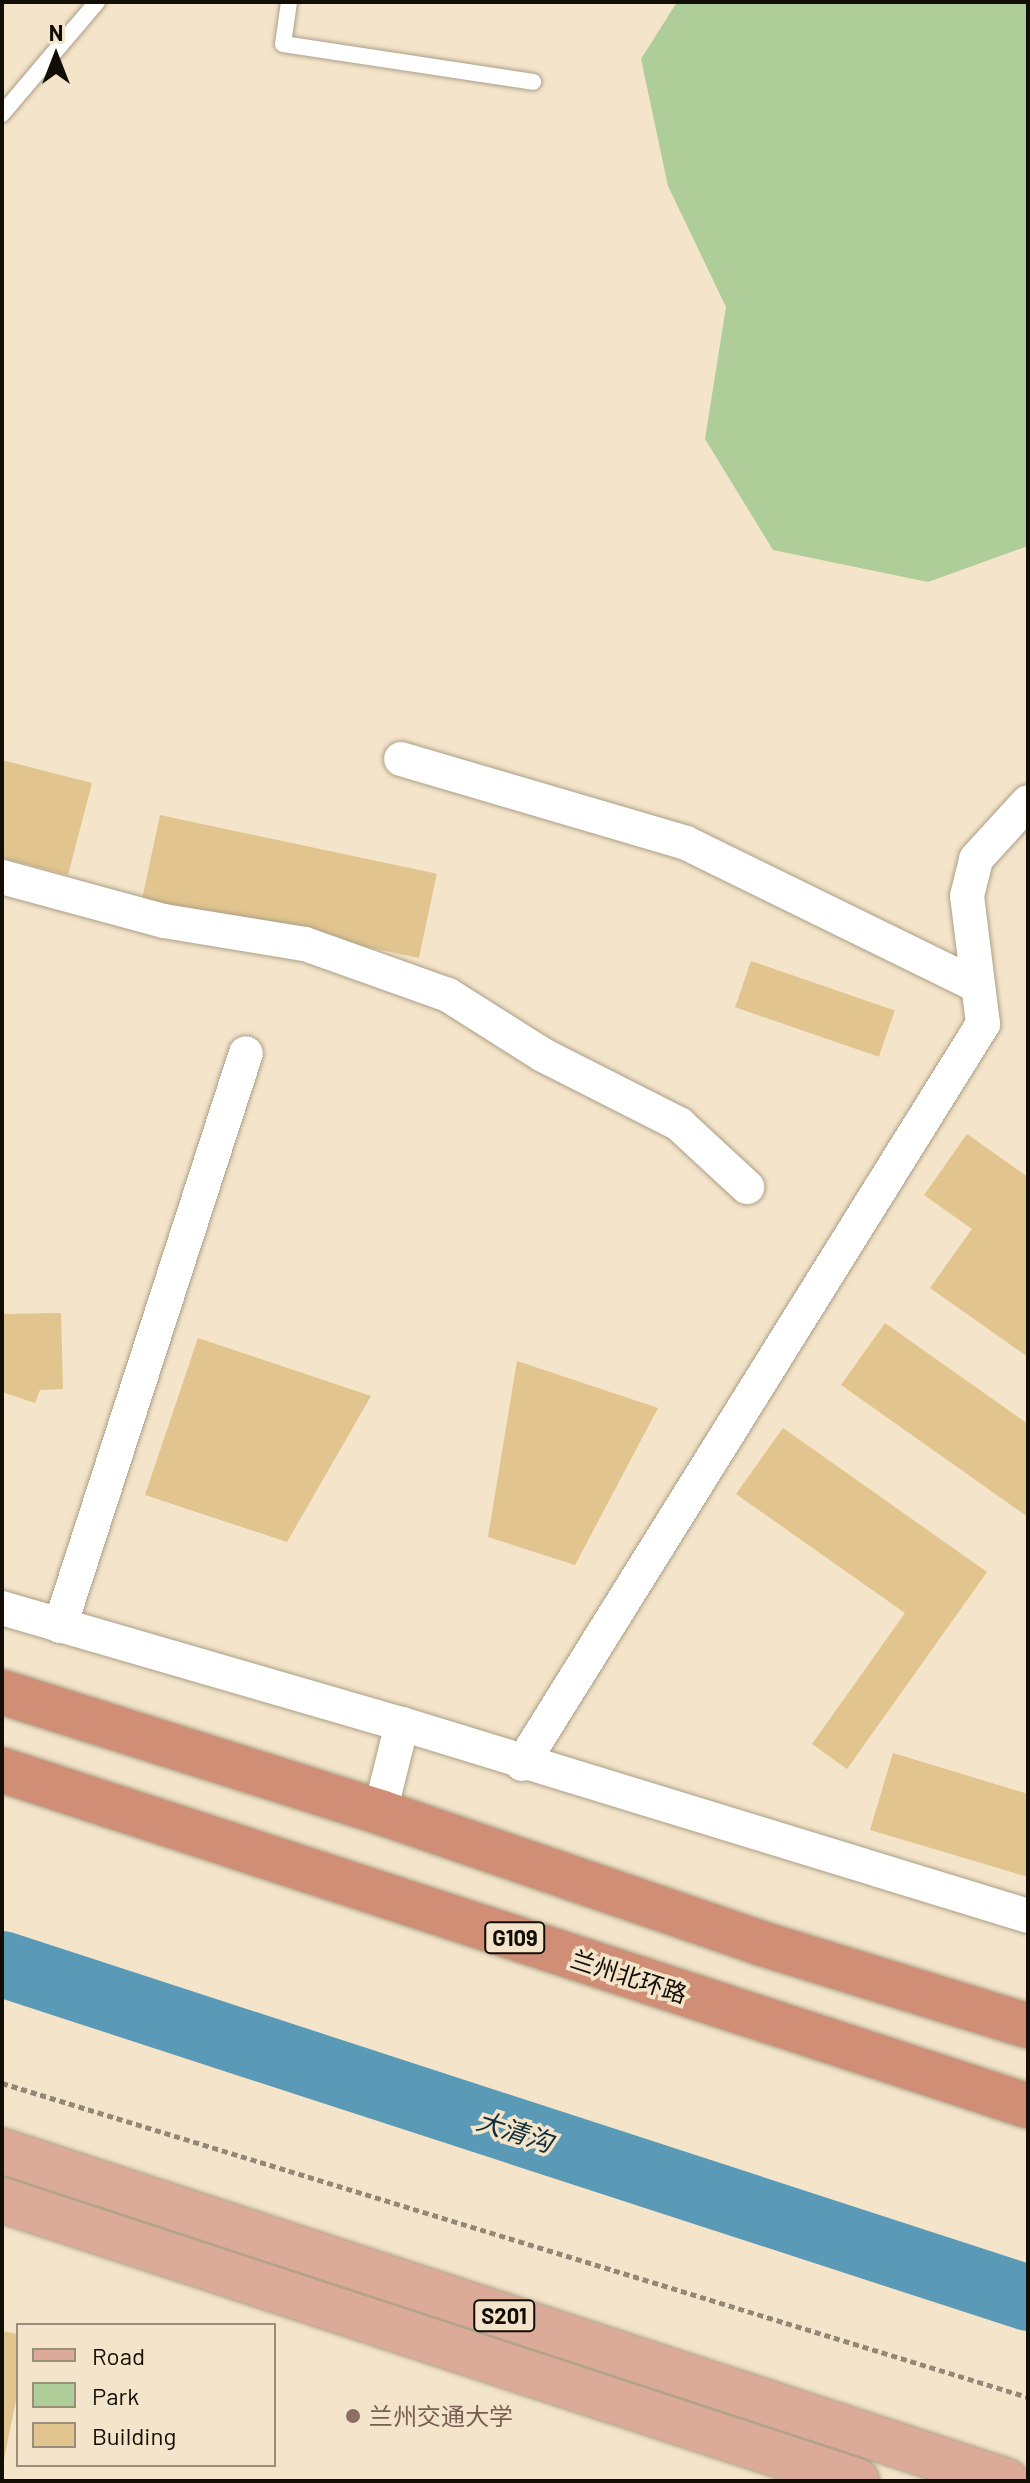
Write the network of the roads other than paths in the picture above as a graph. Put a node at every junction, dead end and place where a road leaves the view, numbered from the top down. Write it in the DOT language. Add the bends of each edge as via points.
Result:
graph roads {
  1 [pos="97,2"];
  2 [pos="289,2"];
  3 [pos="533,82"];
  4 [pos="2,114"];
  5 [pos="401,759"];
  6 [pos="1028,802"];
  7 [pos="2,877"];
  8 [pos="976,985"];
  9 [pos="246,1053"];
  10 [pos="747,1187"];
  11 [pos="2,1608"];
  12 [pos="60,1626"];
  13 [pos="2,1692"];
  14 [pos="402,1724"];
  15 [pos="522,1764"];
  16 [pos="2,1770"];
  17 [pos="380,1812"];
  18 [pos="1028,1916"];
  19 [pos="1028,2026"];
  20 [pos="1028,2106"];
  21 [pos="2,2151"];
  22 [pos="2,2200"];
  23 [pos="857,2481"];
  24 [pos="1006,2481"];
  1 -- 4 [label="lane"];
  2 -- 3 [label="lane" via="283,44"];
  5 -- 8 [label="street" via="686,843"];
  6 -- 8 [label="street" via="976,859 967,896"];
  7 -- 10 [label="street" via="164,921 305,944 448,995 543,1055 679,1124"];
  8 -- 15 [label="street" via="983,1024"];
  9 -- 12 [label="street"];
  11 -- 12 [label="street"];
  12 -- 14 [label="street"];
  13 -- 17 [label="highway"];
  14 -- 15 [label="street"];
  14 -- 17 [label="street"];
  15 -- 18 [label="street"];
  16 -- 20 [label="highway, 兰州北环路 / G109"];
  17 -- 19 [label="highway" via="760,1943"];
  21 -- 24 [label="main road, S201"];
  22 -- 23 [label="main road, S201"];
}
